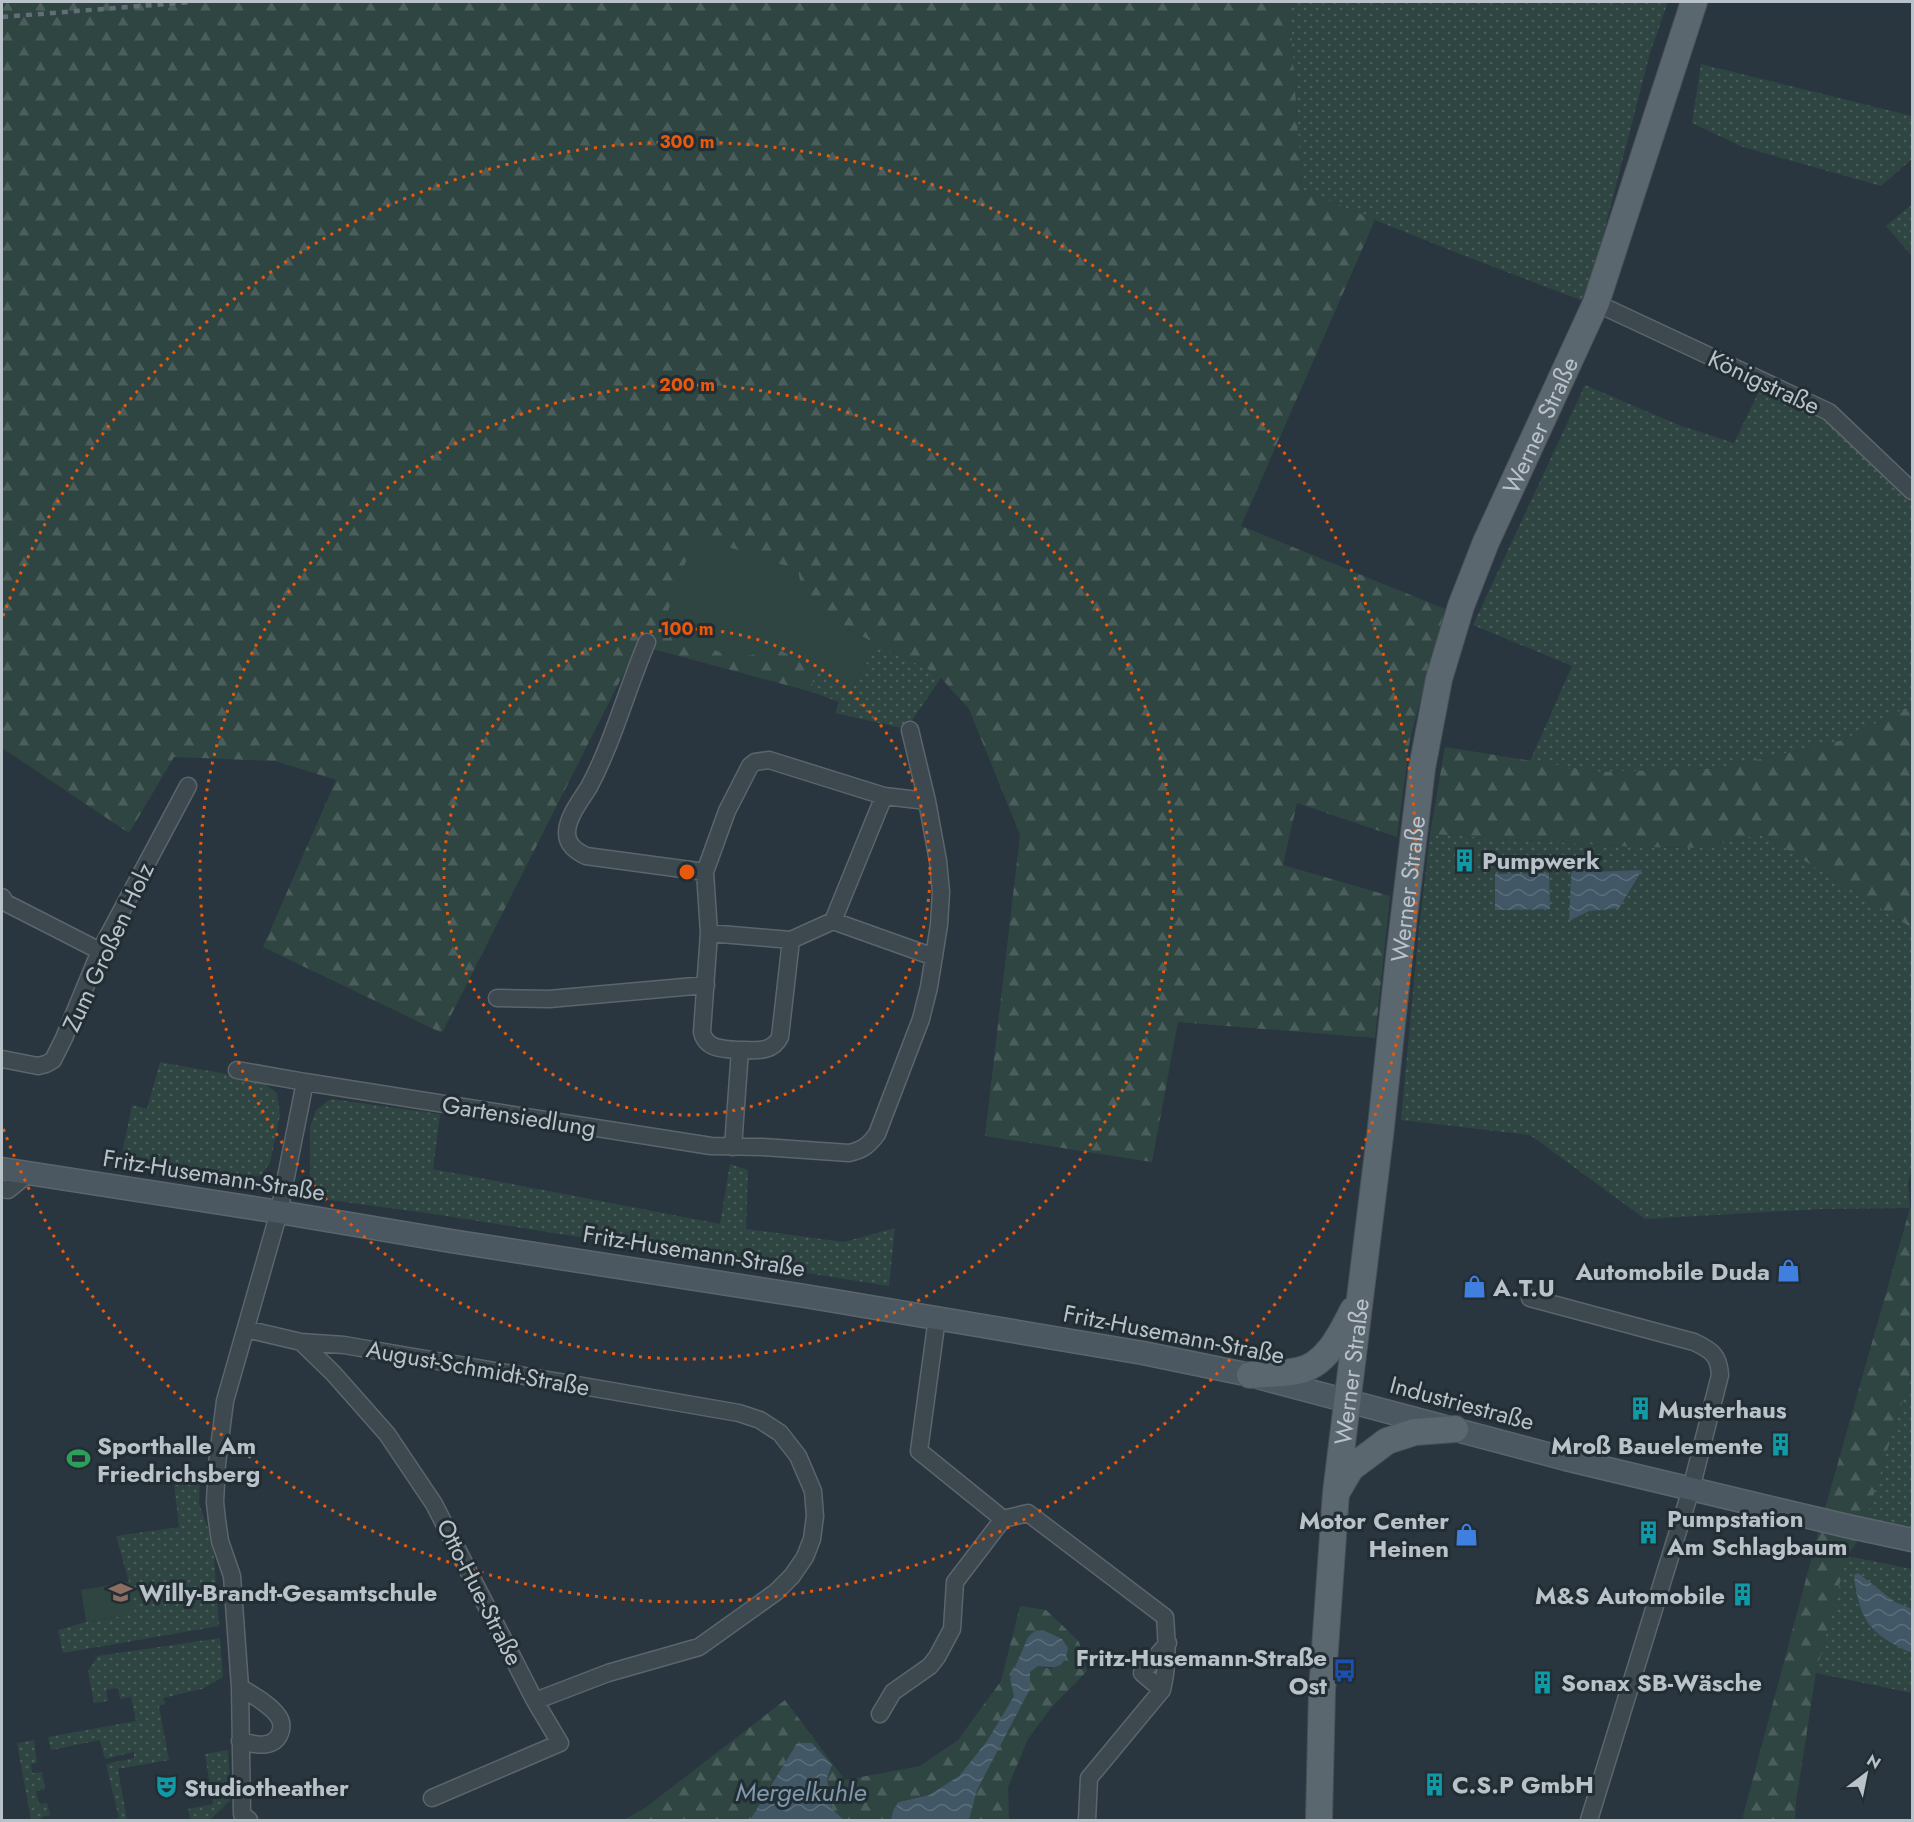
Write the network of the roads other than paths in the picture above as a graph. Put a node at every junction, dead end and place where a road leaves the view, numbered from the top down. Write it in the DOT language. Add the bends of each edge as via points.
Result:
graph roads {
  1 [pos="1694,2"];
  2 [pos="1596,303"];
  3 [pos="1912,491"];
  4 [pos="647,642"];
  5 [pos="910,730"];
  6 [pos="188,786"];
  7 [pos="884,796"];
  8 [pos="927,801"];
  9 [pos="705,872"];
  10 [pos="2,897"];
  11 [pos="833,921"];
  12 [pos="709,933"];
  13 [pos="791,939"];
  14 [pos="100,951"];
  15 [pos="934,957"];
  16 [pos="706,985"];
  17 [pos="497,998"];
  18 [pos="740,1050"];
  19 [pos="2,1059"];
  20 [pos="237,1070"];
  21 [pos="305,1082"];
  22 [pos="734,1147"];
  23 [pos="2,1169"];
  24 [pos="29,1173"];
  25 [pos="2,1189"];
  26 [pos="279,1212"];
  27 [pos="1360,1297"];
  28 [pos="1530,1298"];
  29 [pos="938,1318"];
  30 [pos="246,1329"];
  31 [pos="301,1342"];
  32 [pos="1250,1375"];
  33 [pos="1347,1400"];
  34 [pos="1455,1429"];
  35 [pos="1690,1489"];
  36 [pos="1336,1493"];
  37 [pos="1003,1519"];
  38 [pos="1912,1540"];
  39 [pos="1167,1643"];
  40 [pos="240,1687"];
  41 [pos="1162,1690"];
  42 [pos="535,1701"];
  43 [pos="880,1714"];
  44 [pos="240,1741"];
  45 [pos="432,1798"];
  46 [pos="249,1821"];
  47 [pos="1087,1821"];
  48 [pos="1319,1821"];
  49 [pos="1589,1821"];
  1 -- 2 [label="main road, Werner Straße"];
  2 -- 3 [label="street, Königstraße" via="1828,412"];
  2 -- 27 [label="main road, Werner Straße" via="1468,586 1439,679 1422,768"];
  4 -- 9 [label="street" via="595,775 568,824 569,843 585,856"];
  5 -- 8 [label="street, Gartensiedlung"];
  6 -- 14 [label="street, Zum Großen Holz"];
  7 -- 8 [label="street"];
  7 -- 9 [label="street" via="769,760 755,762 727,811"];
  7 -- 11 [label="street"];
  8 -- 15 [label="street, Gartensiedlung" via="941,892"];
  9 -- 12 [label="street"];
  10 -- 14 [label="street" via="6,903"];
  11 -- 13 [label="street"];
  11 -- 15 [label="street"];
  12 -- 13 [label="street"];
  12 -- 16 [label="street"];
  13 -- 18 [label="street" via="780,1037 764,1050"];
  14 -- 19 [label="street, Zum Großen Holz" via="53,1060 38,1066"];
  15 -- 22 [label="street, Gartensiedlung" via="921,1019 870,1144 849,1153"];
  16 -- 17 [label="street" via="549,999"];
  16 -- 18 [label="street" via="703,1038 713,1046"];
  18 -- 22 [label="street"];
  20 -- 21 [label="street, Gartensiedlung"];
  21 -- 22 [label="street, Gartensiedlung"];
  21 -- 26 [label="street"];
  23 -- 24 [label="street, Fritz-Husemann-Straße"];
  24 -- 25 [label="street" via="8,1190"];
  24 -- 26 [label="street, Fritz-Husemann-Straße"];
  26 -- 29 [label="street, Fritz-Husemann-Straße"];
  26 -- 30 [label="street"];
  27 -- 32 [label="main road" via="1340,1337 1314,1365 1299,1371"];
  27 -- 33 [label="main road, Werner Straße"];
  28 -- 35 [label="street" via="1709,1349 1719,1363 1720,1375"];
  29 -- 32 [label="street, Fritz-Husemann-Straße"];
  29 -- 37 [label="street" via="920,1451"];
  30 -- 31 [label="street, August-Schmidt-Straße"];
  30 -- 40 [label="street" via="225,1401 215,1502 220,1541 232,1576"];
  31 -- 42 [label="street, Otto-Hue-Straße" via="387,1434 434,1504"];
  31 -- 42 [label="street, August-Schmidt-Straße" via="344,1345 739,1413 780,1433 798,1456 813,1491 812,1539 805,1557 776,1592 699,1647 608,1673"];
  32 -- 33 [label="street, Fritz-Husemann-Straße"];
  33 -- 34 [label="street, Industriestraße"];
  33 -- 36 [label="main road, Werner Straße"];
  34 -- 35 [label="street, Industriestraße"];
  34 -- 36 [label="main road" via="1415,1432 1387,1441 1351,1468"];
  35 -- 38 [label="street, Industriestraße"];
  35 -- 49 [label="street"];
  36 -- 48 [label="main road, Werner Straße" via="1322,1691"];
  37 -- 39 [label="street" via="1028,1513 1165,1617"];
  37 -- 43 [label="street" via="956,1582 951,1629 937,1657 893,1692"];
  39 -- 41 [label="street"];
  39 -- 41 [label="street" via="1142,1673"];
  40 -- 44 [label="street"];
  40 -- 44 [label="street" via="274,1711 281,1725 272,1743"];
  41 -- 47 [label="street" via="1089,1778"];
  42 -- 45 [label="street, Otto-Hue-Straße" via="560,1743"];
  44 -- 46 [label="street" via="242,1814"];
}
